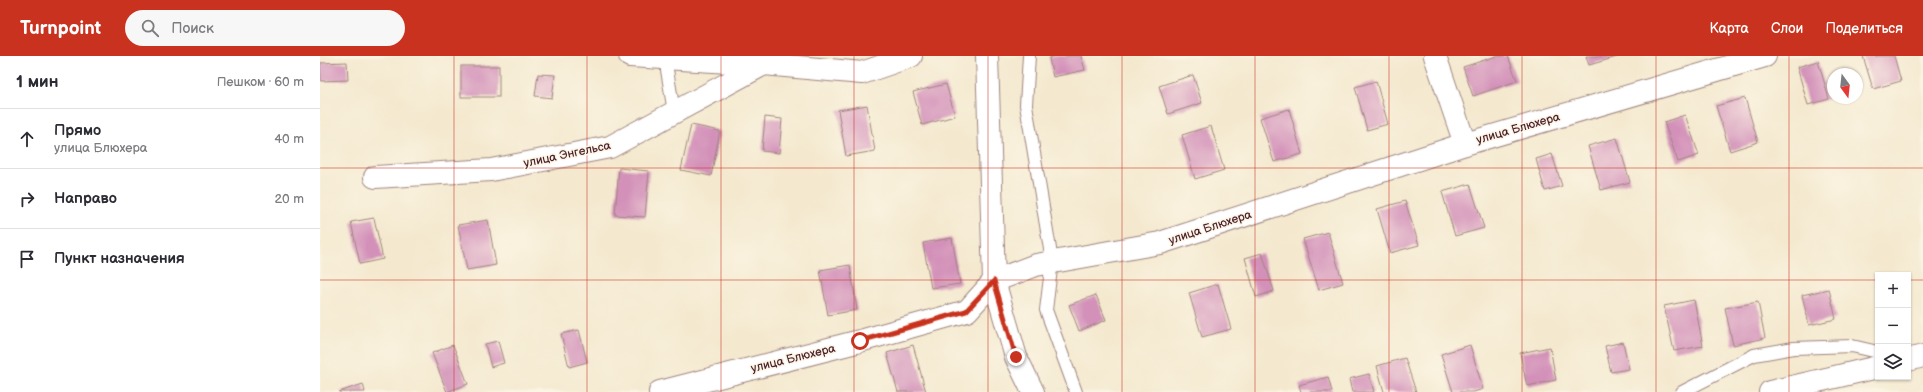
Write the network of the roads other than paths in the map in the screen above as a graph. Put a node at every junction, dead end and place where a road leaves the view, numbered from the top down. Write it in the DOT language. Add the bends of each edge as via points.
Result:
graph roads {
  1 [pos="630,56"];
  2 [pos="912,56"];
  3 [pos="987,56"];
  4 [pos="1029,56"];
  5 [pos="1435,56"];
  6 [pos="1765,56"];
  7 [pos="665,58"];
  8 [pos="764,64"];
  9 [pos="674,112"];
  10 [pos="1466,144"];
  11 [pos="375,177"];
  12 [pos="1052,261"];
  13 [pos="994,281"];
  14 [pos="1875,351"];
  15 [pos="1016,357"];
  16 [pos="1875,368"];
  17 [pos="660,392"];
  18 [pos="1015,392"];
  19 [pos="1033,392"];
  20 [pos="1076,392"];
  21 [pos="1682,392"];
  22 [pos="1770,392"];
  1 -- 7 [label="street"];
  2 -- 8 [label="street" via="862,73"];
  3 -- 13 [label="street"];
  4 -- 12 [label="lane" via="1026,105"];
  5 -- 10 [label="street"];
  6 -- 10 [label="street, улица Блюхера"];
  7 -- 8 [label="street"];
  7 -- 9 [label="lane"];
  8 -- 9 [label="street, улица Энгельса"];
  9 -- 11 [label="street, улица Энгельса" via="610,148 491,170"];
  10 -- 12 [label="street, улица Блюхера" via="1160,243"];
  12 -- 13 [label="street, улица Блюхера"];
  12 -- 20 [label="lane" via="1046,310"];
  13 -- 15 [label="street"];
  13 -- 17 [label="street, улица Блюхера" via="966,311"];
  14 -- 21 [label="lane" via="1845,346 1794,348 1754,355"];
  15 -- 18 [label="street"];
  15 -- 19 [label="street"];
  16 -- 22 [label="street"];
}
